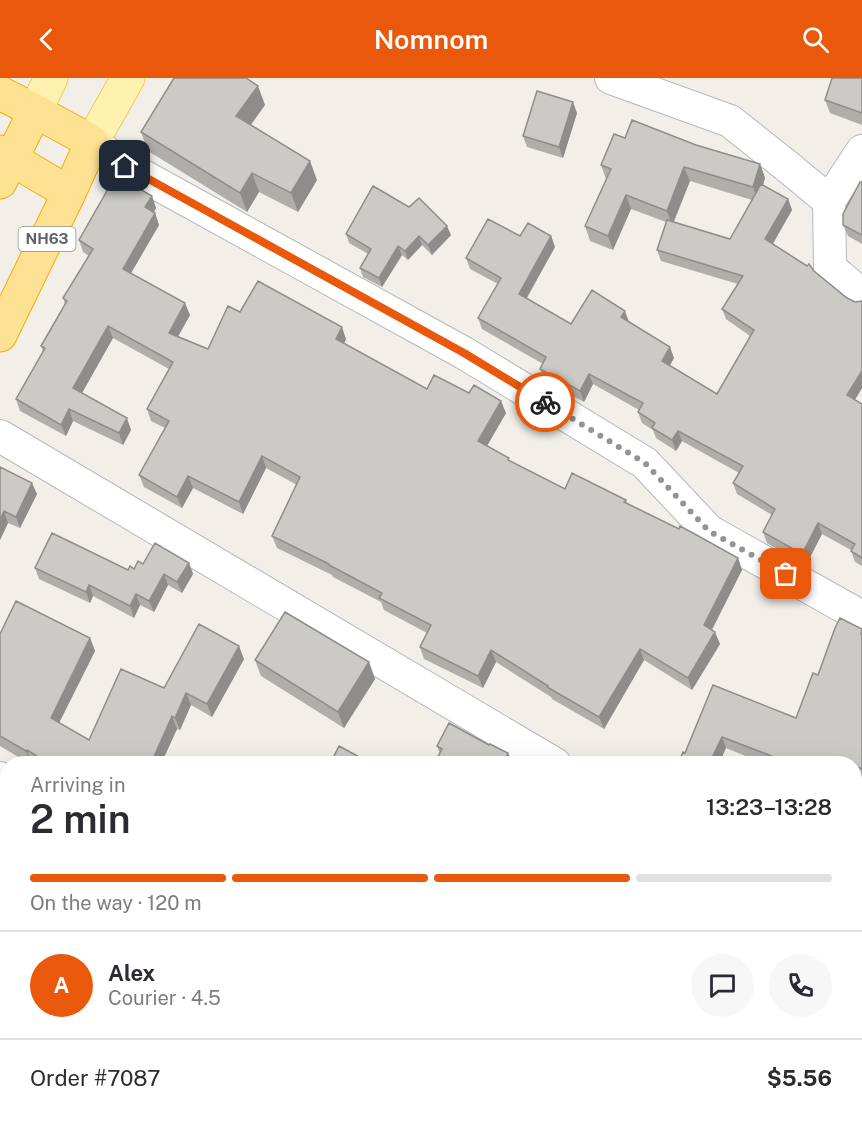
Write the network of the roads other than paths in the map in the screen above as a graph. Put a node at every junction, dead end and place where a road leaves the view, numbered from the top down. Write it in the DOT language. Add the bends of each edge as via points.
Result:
graph roads {
  1 [pos="51,78"];
  2 [pos="128,78"];
  3 [pos="611,78"];
  4 [pos="0,93"];
  5 [pos="35,111"];
  6 [pos="92,142"];
  7 [pos="862,151"];
  8 [pos="4,164"];
  9 [pos="69,193"];
  10 [pos="829,201"];
  11 [pos="862,295"];
  12 [pos="0,335"];
  13 [pos="0,436"];
  14 [pos="862,617"];
  15 [pos="541,756"];
  1 -- 5 [label="main road"];
  2 -- 6 [label="main road"];
  3 -- 10 [label="street" via="730,122"];
  4 -- 5 [label="highway"];
  5 -- 6 [label="highway"];
  5 -- 8 [label="highway"];
  6 -- 9 [label="highway, NH63"];
  6 -- 14 [label="street" via="125,166 464,353 645,463 709,531"];
  7 -- 10 [label="street"];
  8 -- 9 [label="highway"];
  9 -- 12 [label="highway, NH63"];
  10 -- 11 [label="street" via="830,268"];
  13 -- 15 [label="street"];
}
